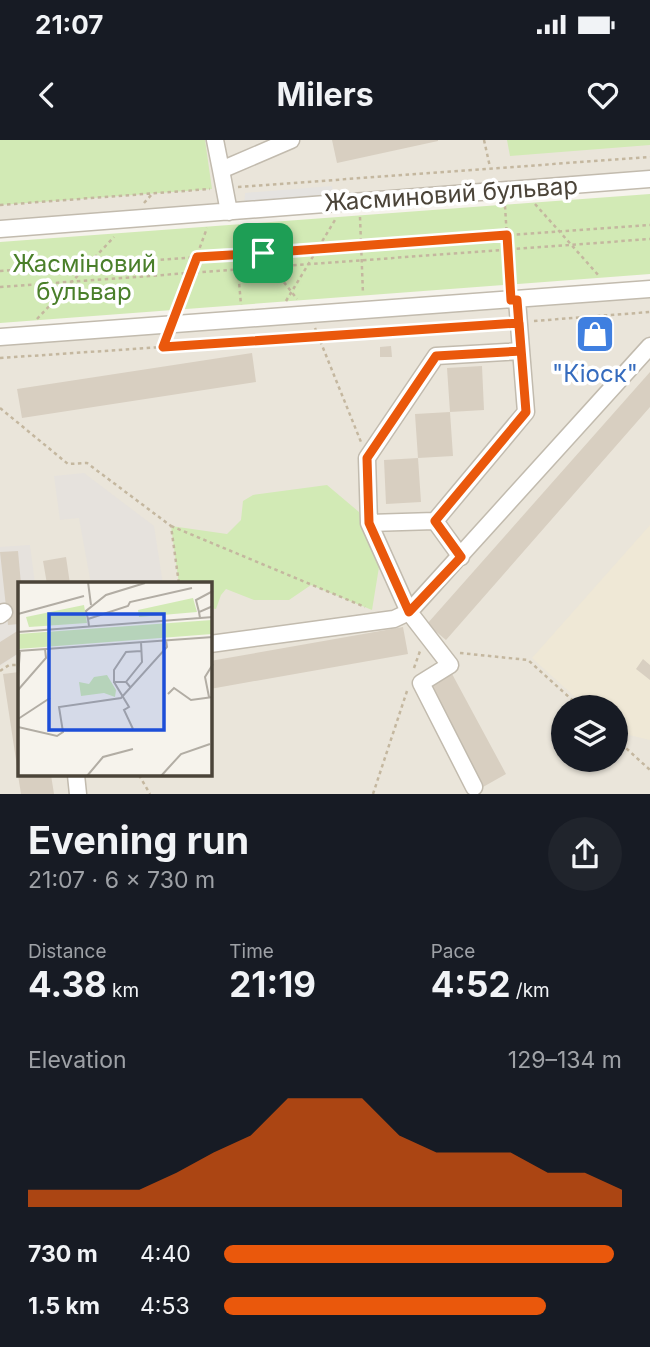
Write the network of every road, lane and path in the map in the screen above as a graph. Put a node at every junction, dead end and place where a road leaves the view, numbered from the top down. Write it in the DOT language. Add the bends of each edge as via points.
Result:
graph roads {
  1 [pos="215,140"];
  2 [pos="291,140"];
  3 [pos="484,140"];
  4 [pos="650,157"];
  5 [pos="502,167"];
  6 [pos="491,169"];
  7 [pos="221,170"];
  8 [pos="358,178"];
  9 [pos="650,179"];
  10 [pos="224,188"];
  11 [pos="522,189"];
  12 [pos="504,190"];
  13 [pos="153,193"];
  14 [pos="352,202"];
  15 [pos="0,205"];
  16 [pos="229,212"];
  17 [pos="211,213"];
  18 [pos="130,219"];
  19 [pos="650,225"];
  20 [pos="0,229"];
  21 [pos="559,232"];
  22 [pos="507,235"];
  23 [pos="650,239"];
  24 [pos="571,245"];
  25 [pos="361,246"];
  26 [pos="318,249"];
  27 [pos="508,250"];
  28 [pos="197,257"];
  29 [pos="361,260"];
  30 [pos="309,264"];
  31 [pos="88,265"];
  32 [pos="0,271"];
  33 [pos="191,273"];
  34 [pos="72,282"];
  35 [pos="0,288"];
  36 [pos="650,289"];
  37 [pos="614,292"];
  38 [pos="514,300"];
  39 [pos="364,312"];
  40 [pos="650,312"];
  41 [pos="632,313"];
  42 [pos="277,318"];
  43 [pos="519,323"];
  44 [pos="171,325"];
  45 [pos="365,334"];
  46 [pos="22,336"];
  47 [pos="0,337"];
  48 [pos="264,341"];
  49 [pos="650,346"];
  50 [pos="163,347"];
  51 [pos="521,351"];
  52 [pos="1,358"];
  53 [pos="0,408"];
  54 [pos="435,521"];
  55 [pos="369,523"];
  56 [pos="171,526"];
  57 [pos="461,557"];
  58 [pos="179,582"];
  59 [pos="401,616"];
  60 [pos="426,634"];
  61 [pos="212,644"];
  62 [pos="439,651"];
  63 [pos="18,664"];
  64 [pos="0,671"];
  65 [pos="412,674"];
  66 [pos="408,687"];
  67 [pos="567,695"];
  68 [pos="628,750"];
  69 [pos="650,769"];
  70 [pos="76,776"];
  71 [pos="140,776"];
  72 [pos="474,787"];
  73 [pos="78,794"];
  74 [pos="149,794"];
  75 [pos="373,794"];
  1 -- 7 [label="street"];
  2 -- 7 [label="street"];
  3 -- 6 [label="path"];
  4 -- 5 [label="path"];
  5 -- 6 [label="path"];
  5 -- 11 [label="path"];
  5 -- 12 [label="path"];
  6 -- 8 [label="path"];
  7 -- 10 [label="street"];
  8 -- 10 [label="path"];
  8 -- 14 [label="path"];
  9 -- 11 [label="street, Жасминовий бульвар"];
  10 -- 13 [label="path"];
  10 -- 16 [label="street"];
  11 -- 12 [label="street, Жасминовий бульвар"];
  11 -- 21 [label="path"];
  12 -- 14 [label="street, Жасминовий бульвар"];
  12 -- 22 [label="path"];
  13 -- 15 [label="path"];
  13 -- 18 [label="path"];
  14 -- 16 [label="street, Жасминовий бульвар"];
  14 -- 25 [label="path"];
  14 -- 26 [label="path"];
  16 -- 17 [label="street, Жасминовий бульвар"];
  17 -- 18 [label="street, Жасминовий бульвар"];
  17 -- 28 [label="path"];
  18 -- 20 [label="street, Жасминовий бульвар"];
  18 -- 31 [label="path"];
  19 -- 21 [label="path"];
  21 -- 22 [label="path"];
  21 -- 24 [label="path"];
  22 -- 25 [label="path"];
  22 -- 27 [label="path"];
  23 -- 24 [label="path"];
  24 -- 27 [label="path"];
  24 -- 37 [label="path"];
  25 -- 26 [label="path"];
  25 -- 29 [label="path"];
  26 -- 28 [label="path"];
  26 -- 30 [label="path"];
  27 -- 29 [label="path"];
  27 -- 38 [label="path"];
  28 -- 31 [label="path"];
  28 -- 33 [label="path"];
  29 -- 30 [label="path"];
  29 -- 39 [label="path"];
  30 -- 33 [label="path"];
  30 -- 42 [label="path"];
  31 -- 32 [label="path"];
  31 -- 34 [label="path"];
  33 -- 34 [label="path"];
  33 -- 44 [label="path"];
  34 -- 35 [label="path"];
  34 -- 46 [label="path"];
  36 -- 37 [label="street"];
  37 -- 38 [label="street"];
  37 -- 41 [label="path"];
  38 -- 39 [label="street"];
  38 -- 43 [label="street"];
  39 -- 42 [label="street"];
  39 -- 45 [label="path"];
  40 -- 41 [label="path"];
  41 -- 43 [label="path"];
  42 -- 44 [label="street"];
  42 -- 48 [label="path"];
  43 -- 45 [label="path"];
  43 -- 51 [label="street"];
  44 -- 46 [label="street"];
  44 -- 50 [label="path"];
  45 -- 48 [label="path"];
  46 -- 47 [label="street"];
  46 -- 52 [label="path"];
  48 -- 50 [label="path"];
  49 -- 57 [label="street"];
  50 -- 52 [label="path"];
  51 -- 54 [label="street" via="526,412"];
  51 -- 55 [label="street" via="436,356 367,458"];
  53 -- 56 [label="path" via="68,464 88,463"];
  54 -- 55 [label="street"];
  54 -- 57 [label="street"];
  55 -- 59 [label="street"];
  56 -- 58 [label="path"];
  56 -- 59 [label="path"];
  57 -- 59 [label="street"];
  59 -- 60 [label="street"];
  59 -- 61 [label="street"];
  60 -- 62 [label="street"];
  60 -- 65 [label="path"];
  62 -- 67 [label="path" via="528,660"];
  62 -- 72 [label="street" via="450,665 421,682"];
  63 -- 64 [label="path"];
  66 -- 75 [label="path"];
  68 -- 69 [label="path"];
  70 -- 73 [label="street"];
  71 -- 74 [label="path"];
}
